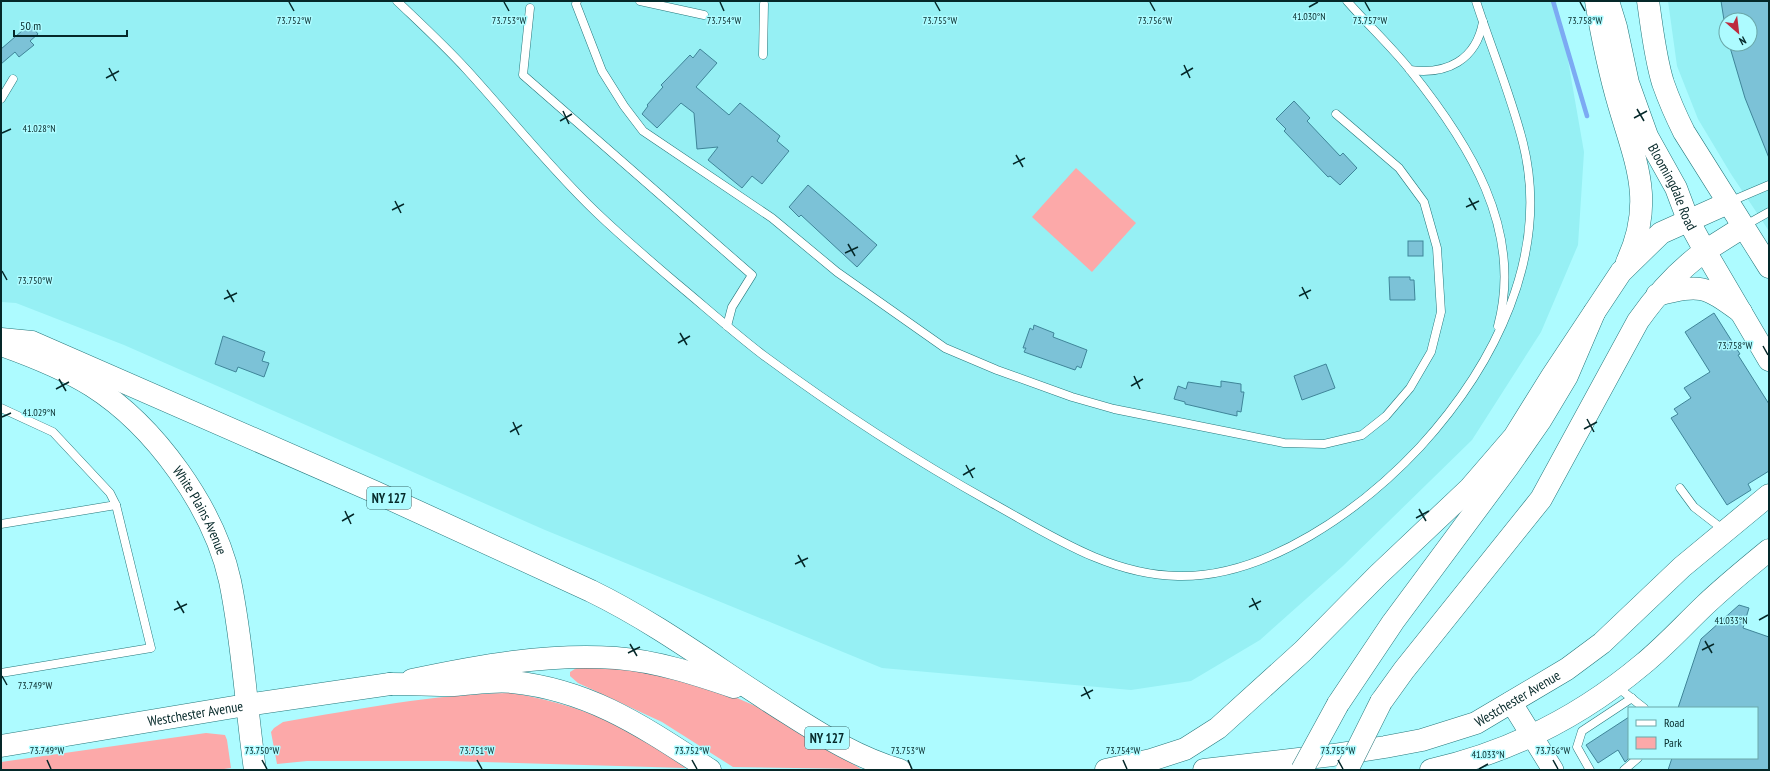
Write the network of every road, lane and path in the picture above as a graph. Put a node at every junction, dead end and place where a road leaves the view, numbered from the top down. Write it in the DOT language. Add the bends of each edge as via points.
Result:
graph roads {
  1 [pos="397,1"];
  2 [pos="577,1"];
  3 [pos="640,1"];
  4 [pos="1346,1"];
  5 [pos="1476,1"];
  6 [pos="1596,1"];
  7 [pos="1608,1"];
  8 [pos="1648,1"];
  9 [pos="764,4"];
  10 [pos="530,8"];
  11 [pos="704,15"];
  12 [pos="1483,20"];
  13 [pos="763,55"];
  14 [pos="1410,70"];
  15 [pos="13,79"];
  16 [pos="1,99"];
  17 [pos="1336,114"];
  18 [pos="1769,185"];
  19 [pos="1728,203"];
  20 [pos="1769,212"];
  21 [pos="1688,220"];
  22 [pos="1743,226"];
  23 [pos="1705,251"];
  24 [pos="1769,267"];
  25 [pos="1621,272"];
  26 [pos="1657,295"];
  27 [pos="1741,312"];
  28 [pos="1594,313"];
  29 [pos="727,326"];
  30 [pos="1,339"];
  31 [pos="1493,343"];
  32 [pos="1,345"];
  33 [pos="1769,360"];
  34 [pos="1,408"];
  35 [pos="1680,488"];
  36 [pos="1769,495"];
  37 [pos="116,505"];
  38 [pos="1,524"];
  39 [pos="1726,532"];
  40 [pos="1769,550"];
  41 [pos="1,673"];
  42 [pos="390,684"];
  43 [pos="1624,692"];
  44 [pos="760,695"];
  45 [pos="1511,702"];
  46 [pos="246,705"];
  47 [pos="1643,707"];
  48 [pos="1586,718"];
  49 [pos="1533,736"];
  50 [pos="1,746"];
  51 [pos="1637,759"];
  52 [pos="255,770"];
  53 [pos="710,770"];
  54 [pos="900,770"];
  55 [pos="1106,770"];
  56 [pos="1204,770"];
  57 [pos="1302,770"];
  58 [pos="1347,770"];
  59 [pos="1431,770"];
  60 [pos="1553,770"];
  61 [pos="1590,770"];
  62 [pos="1624,770"];
  1 -- 29 [label="lane" via="464,67 592,209"];
  2 -- 17 [label="lane" via="602,70 643,131 772,218 837,272 945,348 997,370 1114,409 1284,443 1324,444 1362,435 1386,416 1410,388 1432,352 1442,312 1437,248 1424,202 1399,168"];
  3 -- 11 [label="lane"];
  4 -- 14 [label="lane"];
  5 -- 12 [label="lane"];
  6 -- 25 [label="main road" via="1617,98 1633,146 1642,186 1640,216 1633,246"];
  7 -- 21 [label="main road, Bloomingdale Road" via="1637,112 1647,136 1676,188"];
  8 -- 19 [label="main road" via="1658,63 1673,109 1684,132"];
  9 -- 13 [label="lane"];
  10 -- 29 [label="lane" via="523,75 752,275 732,307"];
  12 -- 14 [label="lane" via="1478,41 1466,57 1443,69"];
  12 -- 31 [label="lane" via="1524,144 1530,201 1528,240 1523,268 1509,310"];
  14 -- 31 [label="lane" via="1436,103 1463,145 1493,205 1504,268 1500,316"];
  15 -- 16 [label="lane"];
  18 -- 19 [label="lane"];
  19 -- 21 [label="main road"];
  19 -- 22 [label="main road"];
  20 -- 22 [label="lane"];
  21 -- 23 [label="main road, Bloomingdale Road"];
  21 -- 25 [label="main road" via="1661,233"];
  22 -- 23 [label="main road"];
  22 -- 24 [label="main road"];
  23 -- 26 [label="main road" via="1672,278"];
  23 -- 27 [label="main road, Bloomingdale Road"];
  25 -- 28 [label="main road"];
  26 -- 27 [label="main road" via="1688,288 1702,288 1717,294"];
  26 -- 58 [label="main road, bridge" via="1623,346 1582,427 1541,499 1381,702"];
  27 -- 33 [label="main road, Bloomingdale Road"];
  28 -- 55 [label="main road" via="1523,424 1498,457 1470,488 1378,575 1303,651 1218,728 1185,749"];
  28 -- 57 [label="main road, bridge" via="1567,376 1540,421 1393,622 1338,704"];
  29 -- 31 [label="lane" via="863,424 922,462 1044,532 1102,561 1146,573 1178,576 1223,572 1272,555 1323,527 1367,496 1435,430 1459,399"];
  30 -- 44 [label="main road, NY 127" via="32,342 375,492 591,591 625,607"];
  32 -- 46 [label="main road, White Plains Avenue" via="57,367 92,386 150,435 180,472 212,529 230,580 244,671"];
  34 -- 37 [label="lane" via="53,432 110,493"];
  35 -- 39 [label="lane" via="1694,507"];
  36 -- 39 [label="main road, Westchester Avenue"];
  37 -- 38 [label="lane"];
  37 -- 41 [label="lane" via="150,648"];
  39 -- 45 [label="main road, Westchester Avenue" via="1682,567 1602,643 1567,669"];
  40 -- 43 [label="main road" via="1715,596 1663,646"];
  42 -- 44 [label="main road" via="495,665 586,656 617,658 680,670"];
  42 -- 46 [label="main road, Westchester Avenue"];
  42 -- 53 [label="main road" via="511,682 570,694 617,713"];
  43 -- 47 [label="lane"];
  43 -- 48 [label="main road"];
  44 -- 54 [label="main road, NY 127" via="845,749 875,763"];
  45 -- 49 [label="street"];
  45 -- 56 [label="main road, Westchester Avenue" via="1476,723 1422,740 1333,755"];
  46 -- 50 [label="main road, Westchester Avenue"];
  46 -- 52 [label="main road, White Plains Avenue"];
  48 -- 49 [label="main road"];
  48 -- 61 [label="lane" via="1577,747"];
  49 -- 59 [label="main road" via="1477,759"];
  49 -- 60 [label="street"];
  51 -- 62 [label="lane"];
}
